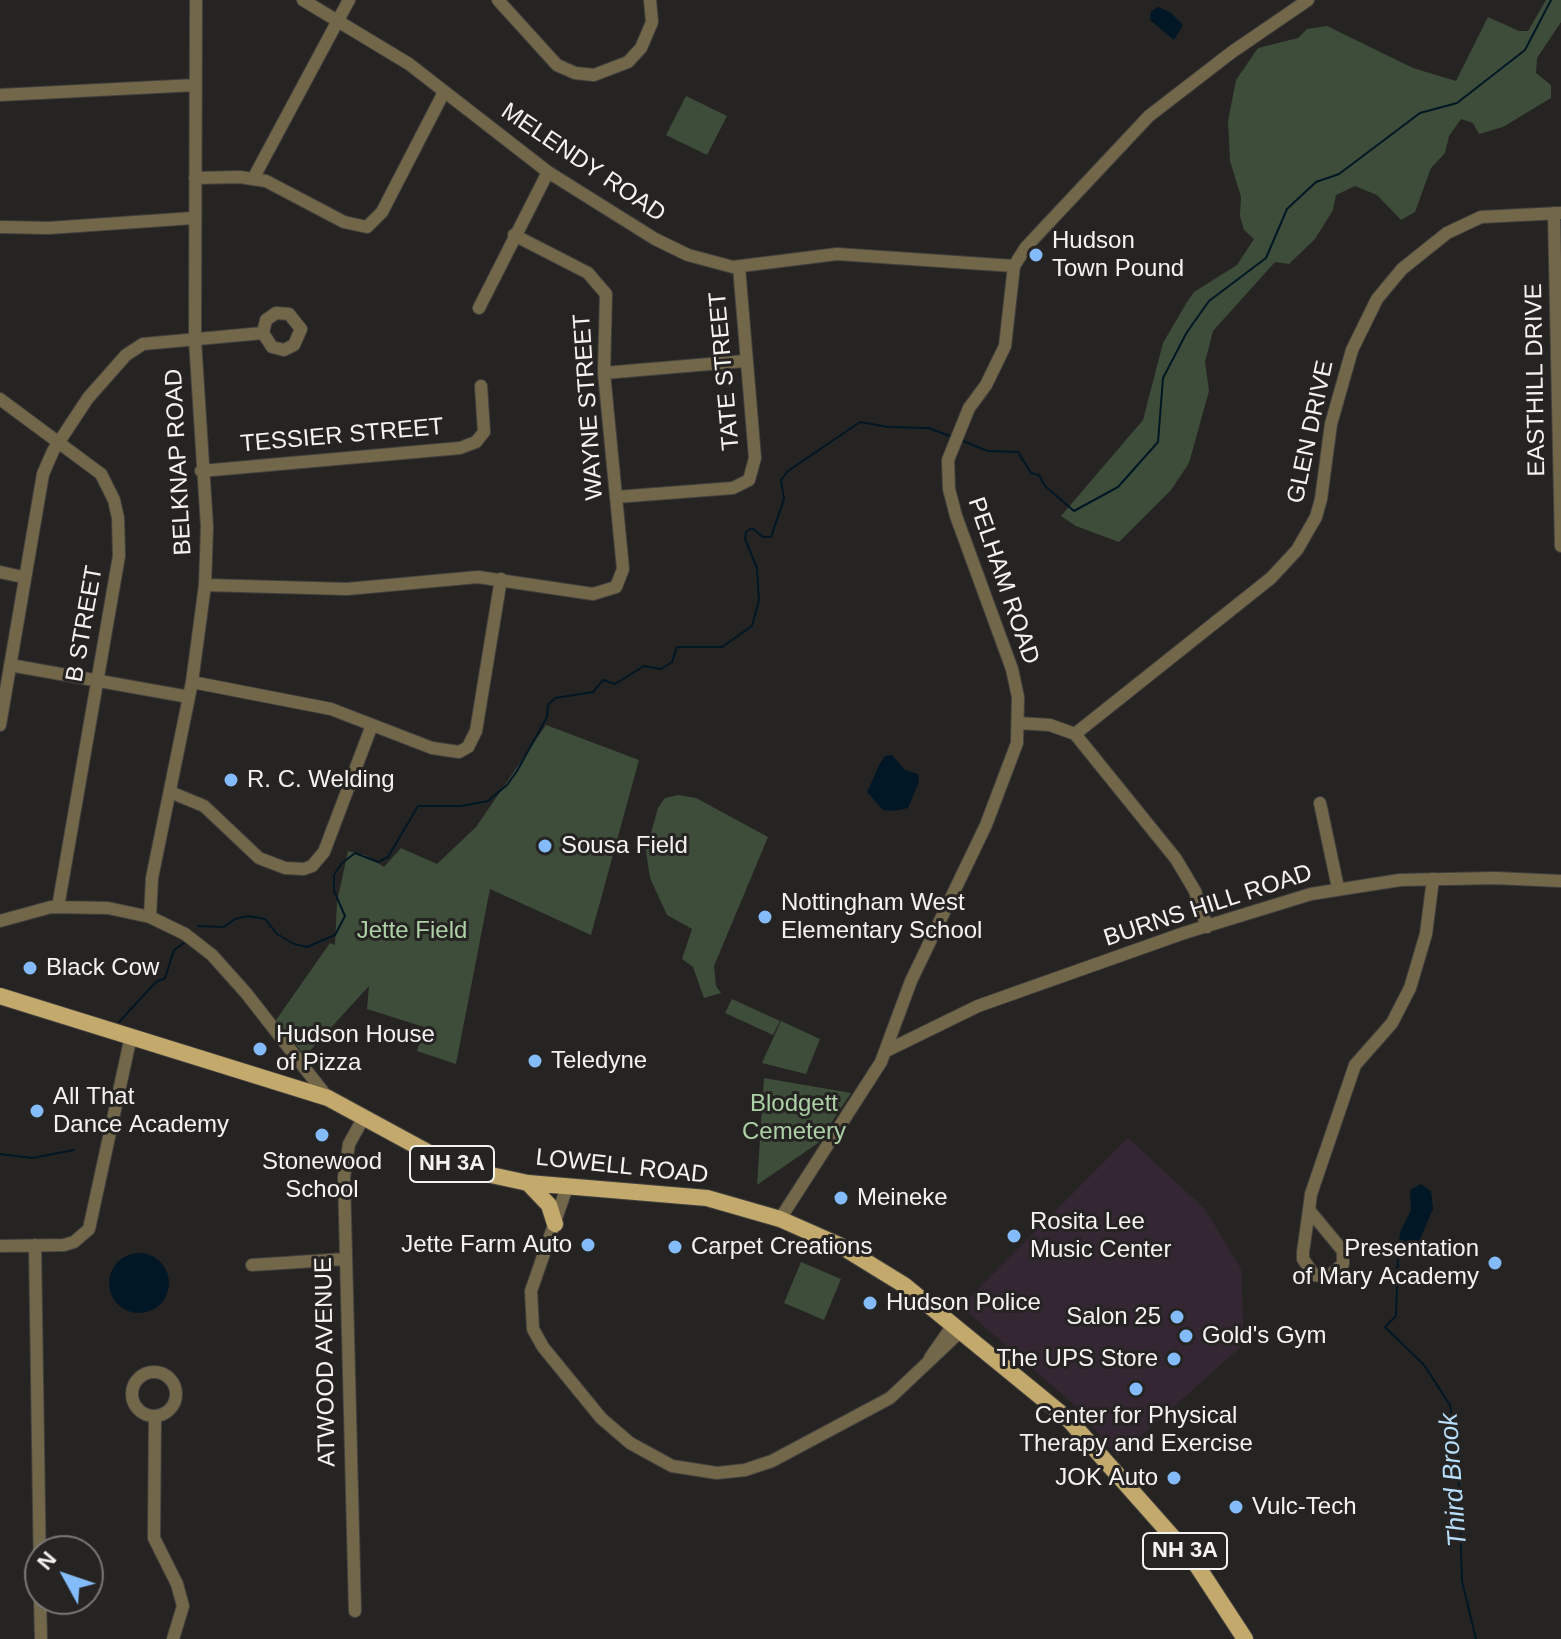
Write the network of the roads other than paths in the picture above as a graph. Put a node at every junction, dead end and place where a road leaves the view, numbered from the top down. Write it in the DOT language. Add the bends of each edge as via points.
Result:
graph roads {
  1 [pos="196,0"];
  2 [pos="303,0"];
  3 [pos="349,0"];
  4 [pos="498,0"];
  5 [pos="650,0"];
  6 [pos="1308,0"];
  7 [pos="338,21"];
  8 [pos="196,85"];
  9 [pos="444,92"];
  10 [pos="0,95"];
  11 [pos="548,172"];
  12 [pos="254,177"];
  13 [pos="195,178"];
  14 [pos="1558,213"];
  15 [pos="193,218"];
  16 [pos="0,227"];
  17 [pos="514,235"];
  18 [pos="1014,266"];
  19 [pos="739,267"];
  20 [pos="479,308"];
  21 [pos="263,333"];
  22 [pos="195,340"];
  23 [pos="745,361"];
  24 [pos="604,373"];
  25 [pos="481,386"];
  26 [pos="0,399"];
  27 [pos="59,441"];
  28 [pos="201,471"];
  29 [pos="616,497"];
  30 [pos="1561,546"];
  31 [pos="0,572"];
  32 [pos="23,577"];
  33 [pos="501,579"];
  34 [pos="205,585"];
  35 [pos="10,665"];
  36 [pos="98,681"];
  37 [pos="192,682"];
  38 [pos="189,697"];
  39 [pos="1018,723"];
  40 [pos="0,725"];
  41 [pos="372,725"];
  42 [pos="1075,734"];
  43 [pos="170,792"];
  44 [pos="1320,803"];
  45 [pos="1433,879"];
  46 [pos="1561,881"];
  47 [pos="1338,888"];
  48 [pos="58,907"];
  49 [pos="150,917"];
  50 [pos="0,921"];
  51 [pos="1207,927"];
  52 [pos="0,996"];
  53 [pos="131,1036"];
  54 [pos="886,1051"];
  55 [pos="328,1098"];
  56 [pos="364,1117"];
  57 [pos="528,1183"];
  58 [pos="567,1187"];
  59 [pos="1309,1210"];
  60 [pos="780,1219"];
  61 [pos="555,1224"];
  62 [pos="35,1245"];
  63 [pos="0,1246"];
  64 [pos="345,1259"];
  65 [pos="252,1265"];
  66 [pos="957,1328"];
  67 [pos="155,1416"];
  68 [pos="39,1535"];
  69 [pos="355,1611"];
  70 [pos="40,1615"];
  71 [pos="41,1639"];
  72 [pos="173,1639"];
  73 [pos="1245,1639"];
  1 -- 8 [label="street, BELKNAP ROAD"];
  2 -- 7 [label="street, MELENDY ROAD"];
  3 -- 7 [label="street"];
  4 -- 5 [label="street" via="557,65 594,75 628,62 641,48 652,22"];
  6 -- 18 [label="street" via="1149,116"];
  7 -- 9 [label="street, MELENDY ROAD"];
  7 -- 12 [label="street"];
  8 -- 10 [label="street"];
  8 -- 13 [label="street, BELKNAP ROAD"];
  9 -- 11 [label="street, MELENDY ROAD"];
  9 -- 12 [label="street" via="382,212 367,227 349,224"];
  11 -- 17 [label="street"];
  11 -- 19 [label="street, MELENDY ROAD" via="671,248"];
  12 -- 13 [label="street"];
  13 -- 15 [label="street, BELKNAP ROAD"];
  14 -- 30 [label="street, EASTHILL DRIVE"];
  14 -- 42 [label="street, GLEN DRIVE" via="1481,217 1447,233 1402,269 1377,299 1352,350 1331,424 1321,499 1297,550 1271,578"];
  15 -- 16 [label="street"];
  15 -- 22 [label="street, BELKNAP ROAD"];
  17 -- 20 [label="street"];
  17 -- 24 [label="street, WAYNE STREET" via="602,286"];
  18 -- 19 [label="street, MELENDY ROAD" via="837,254"];
  18 -- 39 [label="street, PELHAM ROAD" via="1005,346 958,429 951,448 949,489 1008,655"];
  19 -- 23 [label="street, TATE STREET"];
  21 -- 22 [label="street"];
  22 -- 27 [label="street" via="152,342 126,355"];
  22 -- 28 [label="street, BELKNAP ROAD"];
  23 -- 24 [label="street"];
  23 -- 29 [label="street, TATE STREET" via="755,458 749,480 733,488"];
  24 -- 29 [label="street, WAYNE STREET"];
  25 -- 28 [label="street, TESSIER STREET" via="484,432 460,448"];
  26 -- 27 [label="street, B STREET"];
  27 -- 32 [label="street" via="43,474"];
  27 -- 36 [label="street, B STREET" via="101,474 118,518 119,556"];
  28 -- 34 [label="street, BELKNAP ROAD" via="207,527"];
  29 -- 33 [label="street, WAYNE STREET" via="623,569 616,587 601,594"];
  31 -- 32 [label="street"];
  32 -- 35 [label="street"];
  33 -- 34 [label="street" via="347,589"];
  33 -- 41 [label="street" via="476,731 468,747 440,751"];
  34 -- 37 [label="street, BELKNAP ROAD"];
  35 -- 36 [label="street"];
  35 -- 40 [label="street"];
  36 -- 38 [label="street"];
  36 -- 48 [label="street, B STREET"];
  37 -- 38 [label="street, BELKNAP ROAD"];
  37 -- 41 [label="street" via="331,709"];
  38 -- 43 [label="street, BELKNAP ROAD"];
  39 -- 42 [label="street" via="1050,725"];
  39 -- 54 [label="street, PELHAM ROAD" via="1006,776 911,981"];
  41 -- 43 [label="street" via="324,852 304,869 259,858 214,813"];
  42 -- 51 [label="street" via="1176,859 1195,891"];
  43 -- 49 [label="street, BELKNAP ROAD" via="152,878"];
  44 -- 47 [label="street"];
  45 -- 46 [label="street, BURNS HILL ROAD"];
  45 -- 47 [label="street, BURNS HILL ROAD"];
  45 -- 59 [label="street" via="1426,934 1410,988 1392,1023 1355,1065"];
  47 -- 51 [label="street, BURNS HILL ROAD"];
  48 -- 49 [label="street" via="108,908"];
  48 -- 50 [label="street"];
  49 -- 55 [label="street" via="185,934 225,968"];
  51 -- 54 [label="street, BURNS HILL ROAD" via="978,1006"];
  52 -- 53 [label="main road, LOWELL ROAD / NH 3A"];
  53 -- 55 [label="main road, LOWELL ROAD / NH 3A"];
  53 -- 62 [label="street" via="89,1229 74,1242"];
  54 -- 60 [label="street, PELHAM ROAD"];
  55 -- 56 [label="main road, LOWELL ROAD / NH 3A"];
  56 -- 57 [label="main road, LOWELL ROAD / NH 3A" via="444,1161"];
  56 -- 64 [label="street, ATWOOD AVENUE" via="346,1157"];
  57 -- 58 [label="main road, LOWELL ROAD / NH 3A"];
  57 -- 61 [label="main road" via="549,1205"];
  58 -- 60 [label="main road, LOWELL ROAD / NH 3A" via="692,1196"];
  58 -- 61 [label="street"];
  59 -- 59 [label="street" via="1343,1251 1343,1264 1328,1277 1314,1275 1304,1265"];
  60 -- 66 [label="main road, LOWELL ROAD / NH 3A" via="872,1264"];
  61 -- 66 [label="street" via="529,1300 537,1337 615,1432 672,1466 717,1473 772,1461 882,1404"];
  62 -- 63 [label="street"];
  62 -- 68 [label="street"];
  64 -- 65 [label="street"];
  64 -- 69 [label="street, ATWOOD AVENUE"];
  66 -- 73 [label="main road, LOWELL ROAD / NH 3A" via="1079,1430 1194,1561"];
  67 -- 72 [label="street" via="154,1538 183,1606"];
  70 -- 71 [label="street"];
}
